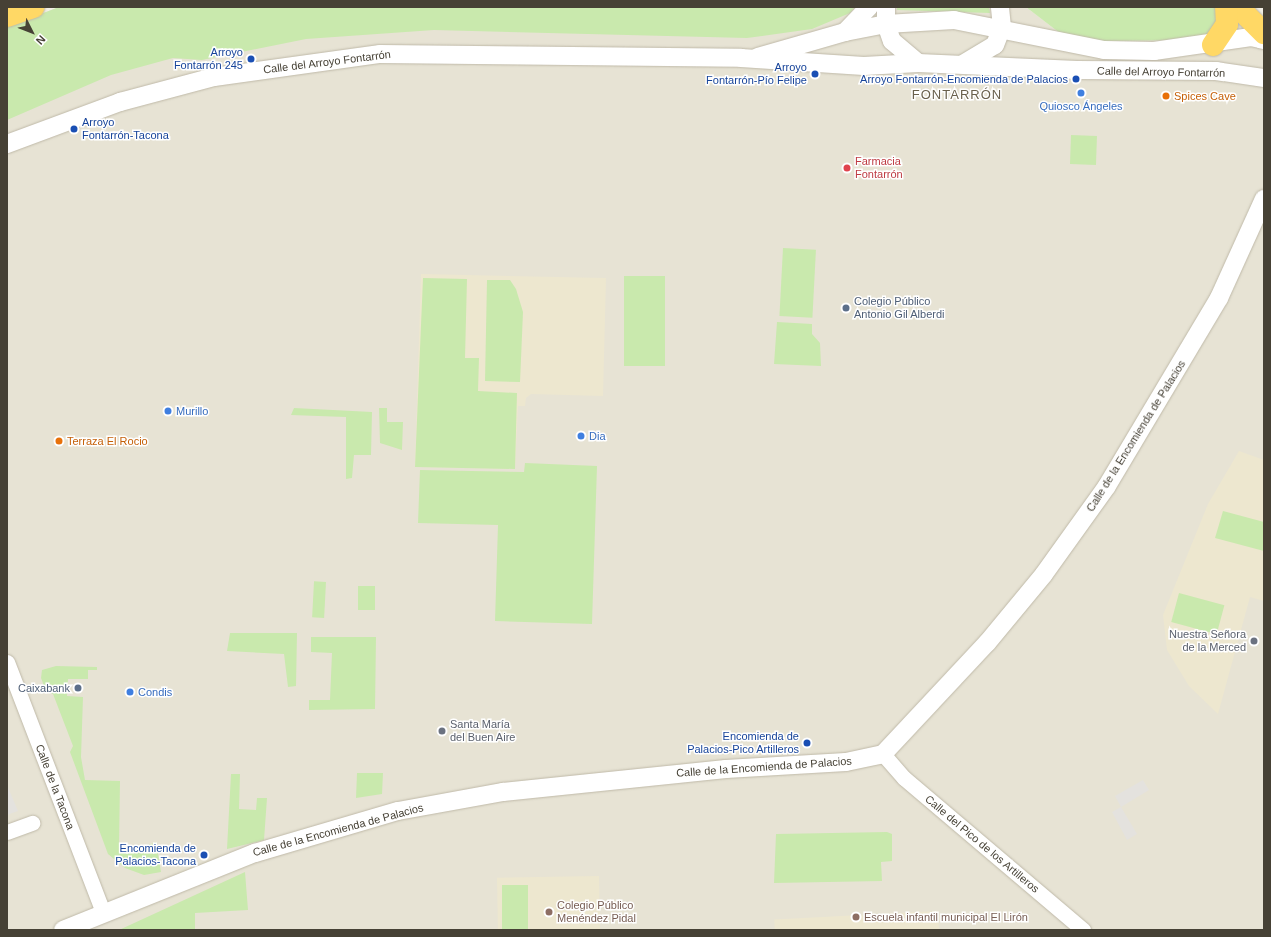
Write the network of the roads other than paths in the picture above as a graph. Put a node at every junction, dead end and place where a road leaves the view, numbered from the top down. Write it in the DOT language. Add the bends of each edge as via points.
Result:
graph roads {
  1 [pos="33,7"];
  2 [pos="870,7"];
  3 [pos="1000,7"];
  4 [pos="1007,7"];
  5 [pos="1226,7"];
  6 [pos="1238,7"];
  7 [pos="886,15"];
  8 [pos="7,16"];
  9 [pos="1002,27"];
  10 [pos="845,32"];
  11 [pos="1264,33"];
  12 [pos="1040,38"];
  13 [pos="1264,40"];
  14 [pos="1213,45"];
  15 [pos="754,58"];
  16 [pos="918,63"];
  17 [pos="962,65"];
  18 [pos="1264,78"];
  19 [pos="7,144"];
  20 [pos="1264,199"];
  21 [pos="7,662"];
  22 [pos="884,754"];
  23 [pos="32,823"];
  24 [pos="7,832"];
  25 [pos="103,912"];
  26 [pos="62,930"];
  27 [pos="1083,930"];
  1 -- 8 [label="highway"];
  2 -- 10 [label="street, Calle del Arroyo Fontarrón"];
  3 -- 9 [label="street"];
  4 -- 12 [label="street" via="1024,27"];
  5 -- 14 [label="highway" via="1227,24"];
  6 -- 11 [label="highway"];
  7 -- 9 [label="street, Calle del Arroyo Fontarrón" via="954,20"];
  7 -- 10 [label="street, Calle del Arroyo Fontarrón"];
  7 -- 16 [label="street" via="892,41"];
  9 -- 12 [label="street, Calle del Arroyo Fontarrón"];
  9 -- 17 [label="street" via="995,45"];
  10 -- 15 [label="street, Calle del Arroyo Fontarrón"];
  12 -- 14 [label="street, Calle del Arroyo Fontarrón" via="1104,50 1154,51"];
  13 -- 14 [label="street, Calle del Arroyo Fontarrón" via="1251,37"];
  15 -- 16 [label="street, Calle del Arroyo Fontarrón" via="864,66"];
  15 -- 19 [label="street, Calle del Arroyo Fontarrón" via="518,53 374,55 214,77 120,102"];
  16 -- 17 [label="street, Calle del Arroyo Fontarrón"];
  17 -- 18 [label="street, Calle del Arroyo Fontarrón" via="1216,71"];
  20 -- 22 [label="street, Calle de la Encomienda de Palacios" via="1219,298 1107,486 1029,592"];
  21 -- 25 [label="street, Calle de la Tacona"];
  22 -- 25 [label="street, Calle de la Encomienda de Palacios" via="846,762 640,777 460,799 398,812 271,848"];
  22 -- 27 [label="street, Calle del Pico de los Artilleros" via="904,778"];
  23 -- 24 [label="street"];
  25 -- 26 [label="street, Calle de la Encomienda de Palacios"];
}
